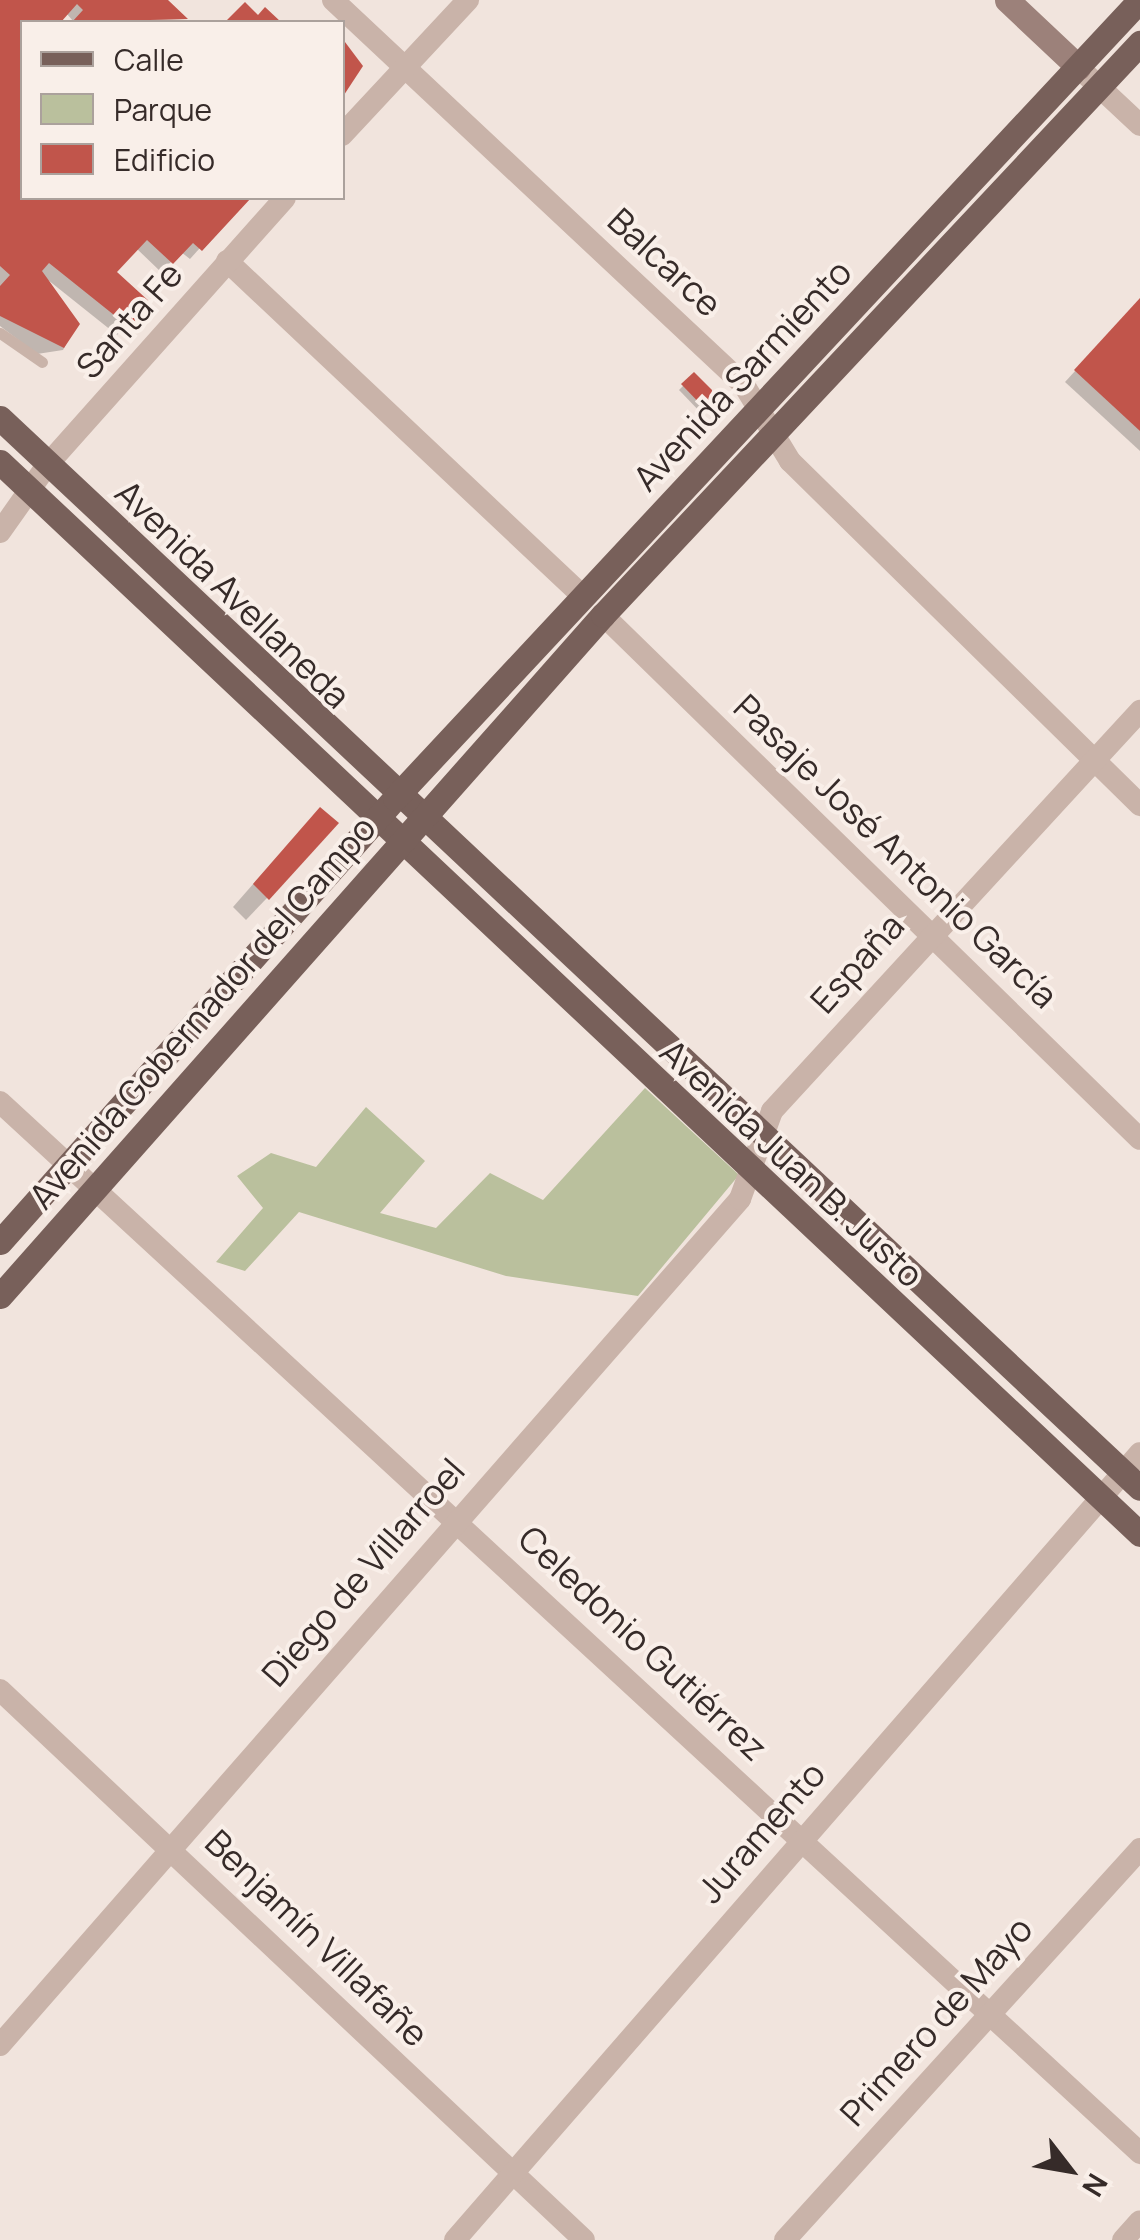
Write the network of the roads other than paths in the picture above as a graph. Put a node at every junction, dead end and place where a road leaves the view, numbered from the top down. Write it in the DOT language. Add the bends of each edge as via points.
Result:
graph roads {
  1 [pos="333,0"];
  2 [pos="468,0"];
  3 [pos="1007,0"];
  4 [pos="1140,0"];
  5 [pos="1140,42"];
  6 [pos="406,65"];
  7 [pos="1078,67"];
  8 [pos="1100,86"];
  9 [pos="1140,126"];
  10 [pos="345,131"];
  11 [pos="283,200"];
  12 [pos="227,262"];
  13 [pos="0,333"];
  14 [pos="42,362"];
  15 [pos="761,406"];
  16 [pos="0,418"];
  17 [pos="775,434"];
  18 [pos="0,462"];
  19 [pos="48,464"];
  20 [pos="34,494"];
  21 [pos="0,532"];
  22 [pos="583,596"];
  23 [pos="603,614"];
  24 [pos="1140,711"];
  25 [pos="1095,760"];
  26 [pos="395,798"];
  27 [pos="1140,805"];
  28 [pos="418,819"];
  29 [pos="376,820"];
  30 [pos="399,840"];
  31 [pos="931,933"];
  32 [pos="0,1102"];
  33 [pos="758,1136"];
  34 [pos="1140,1139"];
  35 [pos="74,1162"];
  36 [pos="752,1175"];
  37 [pos="99,1184"];
  38 [pos="0,1242"];
  39 [pos="0,1296"];
  40 [pos="1134,1471"];
  41 [pos="1100,1496"];
  42 [pos="457,1517"];
  43 [pos="1140,1534"];
  44 [pos="0,1690"];
  45 [pos="801,1838"];
  46 [pos="170,1846"];
  47 [pos="1140,1849"];
  48 [pos="990,2014"];
  49 [pos="0,2044"];
  50 [pos="1140,2152"];
  51 [pos="513,2172"];
  52 [pos="1140,2221"];
  53 [pos="455,2240"];
  54 [pos="584,2240"];
  55 [pos="785,2240"];
  56 [pos="1122,2240"];
  1 -- 6 [label="street, Balcarce"];
  2 -- 6 [label="street"];
  3 -- 7 [label="street"];
  4 -- 7 [label="main road, Avenida Sarmiento"];
  5 -- 8 [label="main road, Avenida Sarmiento"];
  6 -- 10 [label="street"];
  6 -- 15 [label="street, Balcarce"];
  7 -- 8 [label="street"];
  7 -- 15 [label="main road, Avenida Sarmiento"];
  8 -- 9 [label="street"];
  8 -- 17 [label="main road, Avenida Sarmiento"];
  11 -- 12 [label="street, Santa Fe"];
  12 -- 19 [label="street, Santa Fe"];
  12 -- 22 [label="street"];
  13 -- 14 [label="lane"];
  15 -- 17 [label="street, Balcarce"];
  15 -- 22 [label="main road, Avenida Sarmiento"];
  16 -- 19 [label="main road, Avenida Avellaneda"];
  17 -- 23 [label="main road, Avenida Sarmiento"];
  17 -- 25 [label="street, Balcarce" via="790,461"];
  18 -- 20 [label="main road, Avenida Avellaneda"];
  19 -- 20 [label="street, Santa Fe"];
  19 -- 26 [label="main road, Avenida Avellaneda"];
  20 -- 21 [label="street, Santa Fe"];
  20 -- 29 [label="main road, Avenida Avellaneda"];
  22 -- 26 [label="main road, Avenida Sarmiento"];
  23 -- 28 [label="main road, Avenida Sarmiento"];
  23 -- 31 [label="street, Pasaje José Antonio García"];
  24 -- 25 [label="street, España"];
  25 -- 27 [label="street, Balcarce"];
  25 -- 31 [label="street, España"];
  26 -- 28 [label="main road, Avenida Avellaneda"];
  26 -- 29 [label="main road, Avenida Gobernador del Campo"];
  28 -- 30 [label="main road, Avenida Gobernador del Campo"];
  28 -- 33 [label="main road, Avenida Juan B. Justo"];
  29 -- 30 [label="main road, Avenida Avellaneda"];
  29 -- 35 [label="main road, Avenida Gobernador del Campo"];
  30 -- 36 [label="main road, Avenida Juan B. Justo"];
  30 -- 37 [label="main road, Avenida Gobernador del Campo"];
  31 -- 33 [label="street, España"];
  31 -- 34 [label="street, Pasaje José Antonio García"];
  32 -- 35 [label="street, Celedonio Gutiérrez"];
  33 -- 36 [label="street, Diego de Villarroel"];
  33 -- 40 [label="main road, Avenida Juan B. Justo"];
  35 -- 37 [label="street, Celedonio Gutiérrez"];
  35 -- 38 [label="main road, Avenida Gobernador del Campo"];
  36 -- 41 [label="main road, Avenida Juan B. Justo"];
  36 -- 42 [label="street, Diego de Villarroel" via="740,1199"];
  37 -- 39 [label="main road, Avenida Gobernador del Campo"];
  37 -- 42 [label="street, Celedonio Gutiérrez"];
  40 -- 41 [label="street, Juramento"];
  41 -- 43 [label="main road, Avenida Juan B. Justo"];
  41 -- 45 [label="street, Juramento"];
  42 -- 45 [label="street, Celedonio Gutiérrez"];
  42 -- 46 [label="street, Diego de Villarroel"];
  44 -- 46 [label="street, Benjamín Villafañe"];
  45 -- 48 [label="street, Celedonio Gutiérrez"];
  45 -- 51 [label="street, Juramento"];
  46 -- 49 [label="street, Diego de Villarroel"];
  46 -- 51 [label="street, Benjamín Villafañe"];
  47 -- 48 [label="street, Primero de Mayo"];
  48 -- 50 [label="street, Celedonio Gutiérrez"];
  48 -- 55 [label="street, Primero de Mayo"];
  51 -- 53 [label="street, Juramento"];
  51 -- 54 [label="street, Benjamín Villafañe"];
  52 -- 56 [label="street"];
}
